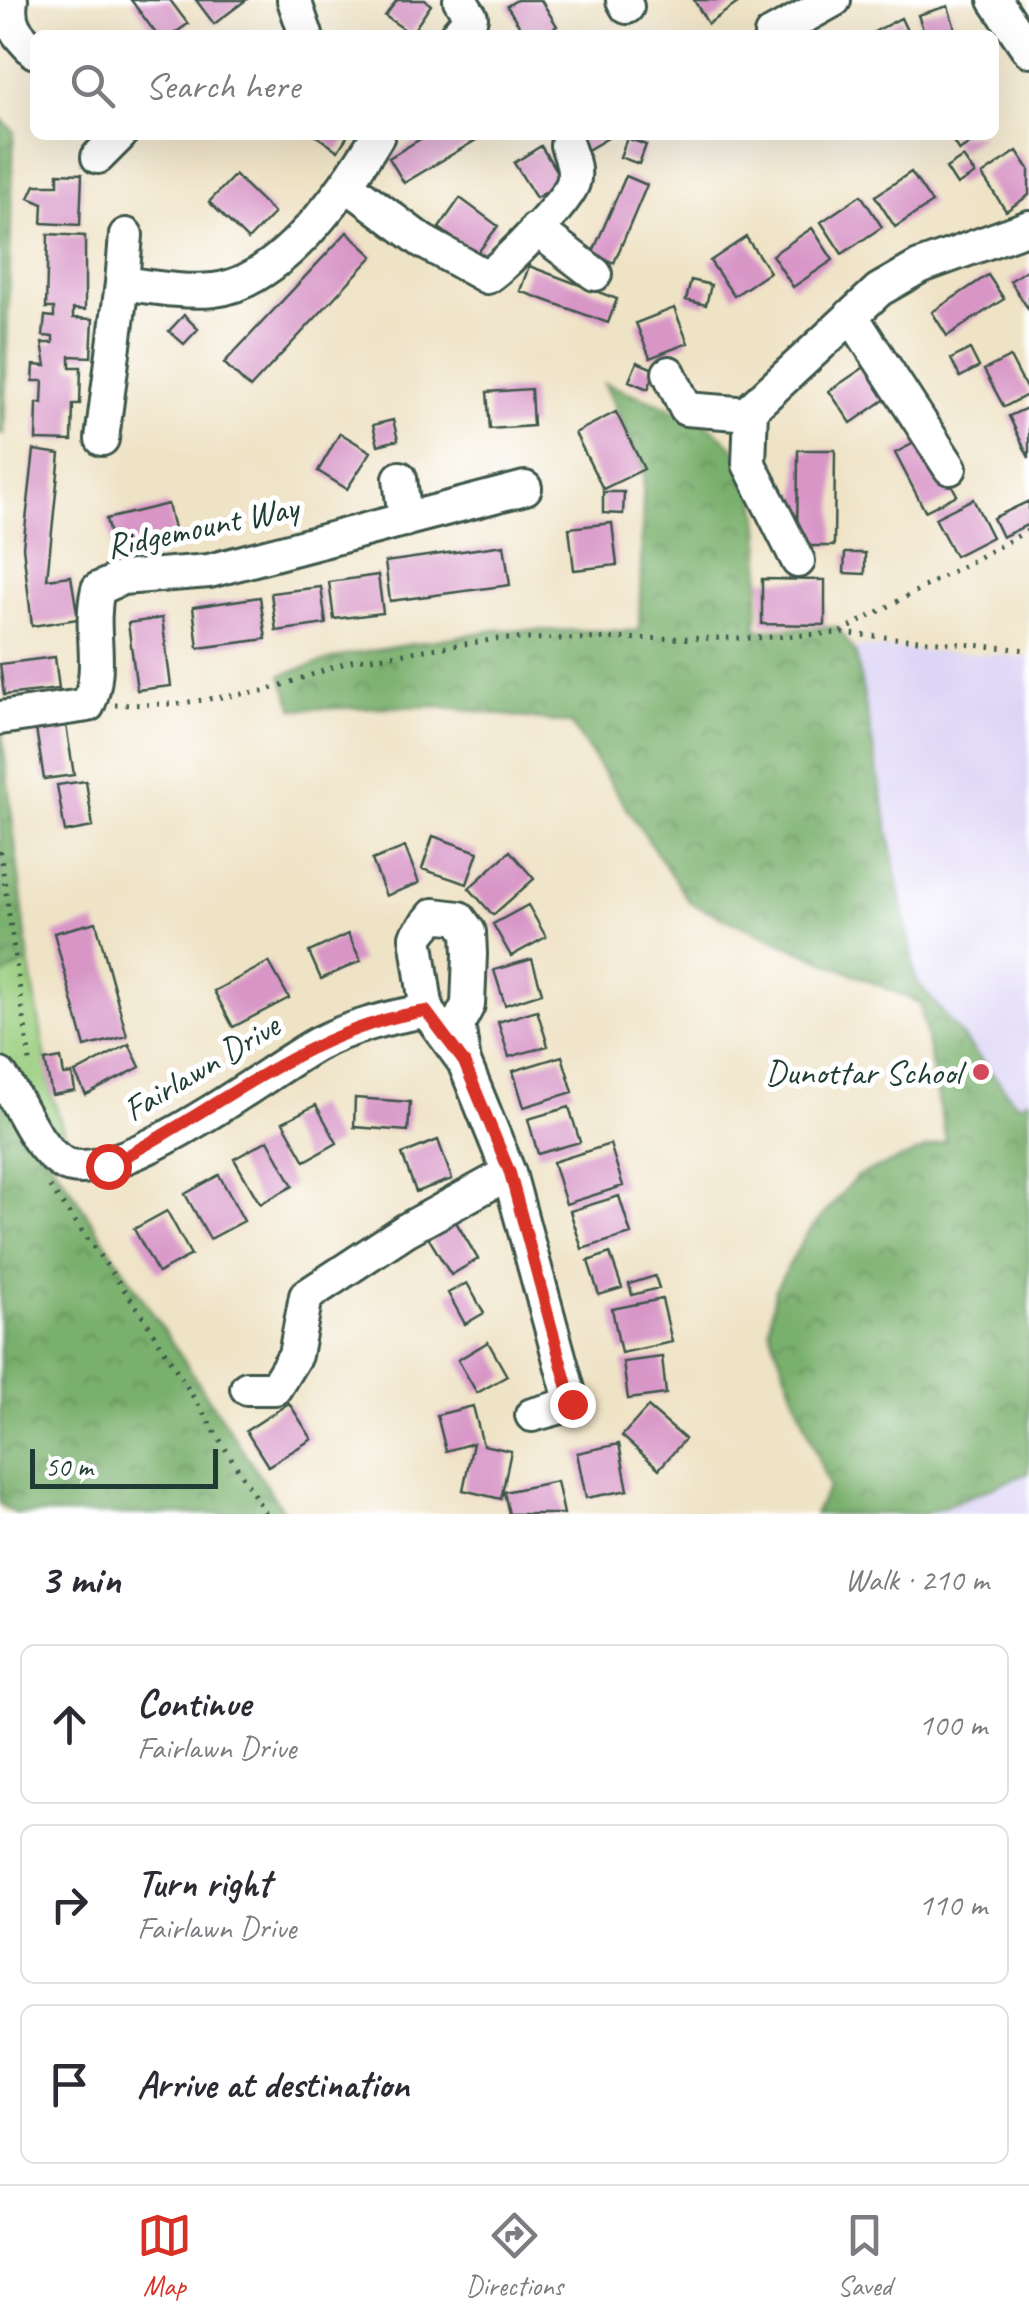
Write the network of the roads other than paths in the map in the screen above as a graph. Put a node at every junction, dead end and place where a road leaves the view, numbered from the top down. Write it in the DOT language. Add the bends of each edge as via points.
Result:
graph roads {
  1 [pos="11,0"];
  2 [pos="294,0"];
  3 [pos="834,0"];
  4 [pos="995,0"];
  5 [pos="304,30"];
  6 [pos="780,30"];
  7 [pos="30,47"];
  8 [pos="1029,50"];
  9 [pos="375,140"];
  10 [pos="566,145"];
  11 [pos="348,185"];
  12 [pos="1029,227"];
  13 [pos="536,229"];
  14 [pos="126,235"];
  15 [pos="595,274"];
  16 [pos="122,284"];
  17 [pos="850,315"];
  18 [pos="669,374"];
  19 [pos="750,414"];
  20 [pos="102,439"];
  21 [pos="950,468"];
  22 [pos="400,478"];
  23 [pos="525,488"];
  24 [pos="405,520"];
  25 [pos="798,561"];
  26 [pos="0,718"];
  27 [pos="426,1011"];
  28 [pos="464,1062"];
  29 [pos="16,1075"];
  30 [pos="510,1173"];
  31 [pos="247,1388"];
  32 [pos="532,1415"];
  1 -- 7 [label="street" via="8,18"];
  2 -- 5 [label="street"];
  3 -- 6 [label="street"];
  4 -- 8 [label="street"];
  9 -- 11 [label="street"];
  10 -- 13 [label="street" via="573,186"];
  11 -- 13 [label="street" via="422,241 487,276"];
  11 -- 16 [label="street" via="287,250 240,281 218,290"];
  12 -- 17 [label="street" via="919,267"];
  13 -- 15 [label="street"];
  14 -- 16 [label="street"];
  16 -- 20 [label="street"];
  17 -- 19 [label="street"];
  17 -- 21 [label="street"];
  18 -- 19 [label="street" via="686,408"];
  19 -- 25 [label="street" via="749,464"];
  22 -- 24 [label="street"];
  23 -- 24 [label="street, Ridgemount Way"];
  24 -- 26 [label="street, Ridgemount Way" via="209,570 122,578 98,589 91,618 99,680 88,705"];
  27 -- 28 [label="street"];
  27 -- 28 [label="street" via="416,937 434,915 459,918 469,932 468,1006 458,1024"];
  27 -- 29 [label="street, Fairlawn Drive" via="320,1042 178,1130 88,1170 62,1162 42,1142"];
  28 -- 30 [label="street"];
  30 -- 31 [label="street" via="306,1296 295,1355 276,1388"];
  30 -- 32 [label="street" via="584,1403"];
}
